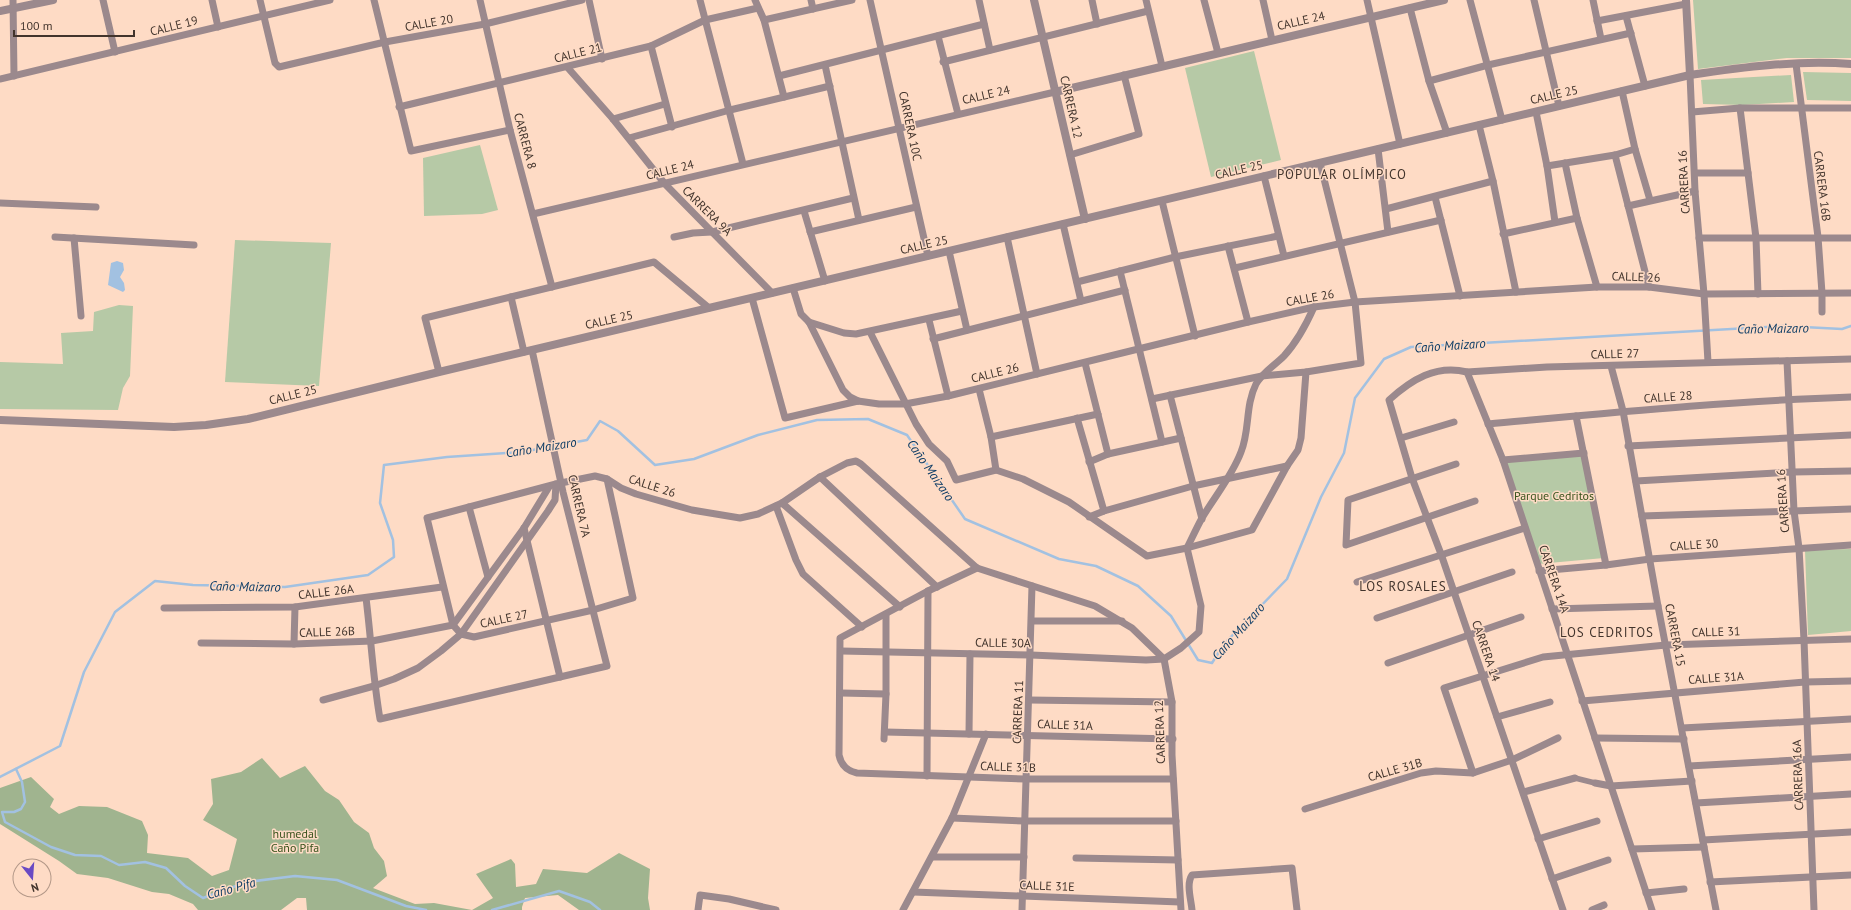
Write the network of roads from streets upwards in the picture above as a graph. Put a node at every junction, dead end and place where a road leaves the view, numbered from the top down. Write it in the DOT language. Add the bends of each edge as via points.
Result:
graph roads {
  1 [pos="13,0"];
  2 [pos="53,0"];
  3 [pos="103,0"];
  4 [pos="212,0"];
  5 [pos="260,0"];
  6 [pos="330,0"];
  7 [pos="374,0"];
  8 [pos="480,0"];
  9 [pos="582,0"];
  10 [pos="589,0"];
  11 [pos="700,0"];
  12 [pos="755,0"];
  13 [pos="811,0"];
  14 [pos="852,0"];
  15 [pos="870,0"];
  16 [pos="979,0"];
  17 [pos="1034,0"];
  18 [pos="1092,0"];
  19 [pos="1146,0"];
  20 [pos="1204,0"];
  21 [pos="1263,0"];
  22 [pos="1367,0"];
  23 [pos="1444,0"];
  24 [pos="1470,0"];
  25 [pos="1534,0"];
  26 [pos="1593,0"];
  27 [pos="1686,2"];
  28 [pos="306,3"];
  29 [pos="758,8"];
  30 [pos="1410,8"];
  31 [pos="13,9"];
  32 [pos="813,9"];
  33 [pos="0,11"];
  34 [pos="1148,11"];
  35 [pos="264,16"];
  36 [pos="1626,16"];
  37 [pos="1371,17"];
  38 [pos="705,20"];
  39 [pos="764,20"];
  40 [pos="1597,21"];
  41 [pos="485,24"];
  42 [pos="984,24"];
  43 [pos="1098,24"];
  44 [pos="218,27"];
  45 [pos="1631,33"];
  46 [pos="938,36"];
  47 [pos="1043,38"];
  48 [pos="1272,40"];
  49 [pos="1601,40"];
  50 [pos="385,42"];
  51 [pos="651,46"];
  52 [pos="882,50"];
  53 [pos="990,50"];
  54 [pos="115,52"];
  55 [pos="1546,52"];
  56 [pos="1218,53"];
  57 [pos="602,58"];
  58 [pos="943,62"];
  59 [pos="1796,64"];
  60 [pos="1851,64"];
  61 [pos="825,65"];
  62 [pos="1488,65"];
  63 [pos="1162,66"];
  64 [pos="568,68"];
  65 [pos="1690,75"];
  66 [pos="14,76"];
  67 [pos="779,76"];
  68 [pos="1124,76"];
  69 [pos="0,79"];
  70 [pos="1430,81"];
  71 [pos="500,83"];
  72 [pos="830,86"];
  73 [pos="1645,86"];
  74 [pos="1622,91"];
  75 [pos="1055,92"];
  76 [pos="784,97"];
  77 [pos="665,104"];
  78 [pos="1560,106"];
  79 [pos="399,107"];
  80 [pos="1801,107"];
  81 [pos="1740,108"];
  82 [pos="1851,108"];
  83 [pos="730,110"];
  84 [pos="1536,112"];
  85 [pos="1692,112"];
  86 [pos="958,114"];
  87 [pos="613,119"];
  88 [pos="1502,120"];
  89 [pos="1479,125"];
  90 [pos="672,126"];
  91 [pos="899,128"];
  92 [pos="510,130"];
  93 [pos="1447,133"];
  94 [pos="629,138"];
  95 [pos="842,141"];
  96 [pos="1400,144"];
  97 [pos="1378,149"];
  98 [pos="1635,149"];
  99 [pos="1070,155"];
  100 [pos="1615,155"];
  101 [pos="1320,163"];
  102 [pos="1565,163"];
  103 [pos="743,164"];
  104 [pos="1547,166"];
  105 [pos="1695,173"];
  106 [pos="1748,173"];
  107 [pos="1264,176"];
  108 [pos="1493,181"];
  109 [pos="665,184"];
  110 [pos="1695,191"];
  111 [pos="1435,197"];
  112 [pos="853,198"];
  113 [pos="1650,200"];
  114 [pos="1162,201"];
  115 [pos="0,203"];
  116 [pos="1628,206"];
  117 [pos="96,207"];
  118 [pos="916,207"];
  119 [pos="1386,209"];
  120 [pos="804,211"];
  121 [pos="533,214"];
  122 [pos="1577,218"];
  123 [pos="1085,219"];
  124 [pos="859,220"];
  125 [pos="1441,220"];
  126 [pos="1555,222"];
  127 [pos="1063,224"];
  128 [pos="712,232"];
  129 [pos="810,232"];
  130 [pos="1388,232"];
  131 [pos="1503,234"];
  132 [pos="1278,236"];
  133 [pos="55,237"];
  134 [pos="674,237"];
  135 [pos="1007,237"];
  136 [pos="1818,237"];
  137 [pos="74,238"];
  138 [pos="1699,238"];
  139 [pos="1756,238"];
  140 [pos="1851,238"];
  141 [pos="1340,243"];
  142 [pos="194,245"];
  143 [pos="1228,246"];
  144 [pos="949,251"];
  145 [pos="928,256"];
  146 [pos="1284,256"];
  147 [pos="1175,257"];
  148 [pos="1235,268"];
  149 [pos="1120,271"];
  150 [pos="825,281"];
  151 [pos="1077,282"];
  152 [pos="552,287"];
  153 [pos="1597,287"];
  154 [pos="1648,287"];
  155 [pos="793,288"];
  156 [pos="1125,290"];
  157 [pos="1516,292"];
  158 [pos="772,293"];
  159 [pos="1822,293"];
  160 [pos="1851,293"];
  161 [pos="1704,294"];
  162 [pos="1758,294"];
  163 [pos="1460,296"];
  164 [pos="511,297"];
  165 [pos="752,298"];
  166 [pos="1082,301"];
  167 [pos="1355,302"];
  168 [pos="1314,307"];
  169 [pos="709,308"];
  170 [pos="962,311"];
  171 [pos="1822,312"];
  172 [pos="81,316"];
  173 [pos="1025,316"];
  174 [pos="929,320"];
  175 [pos="809,322"];
  176 [pos="1248,322"];
  177 [pos="967,330"];
  178 [pos="870,332"];
  179 [pos="1195,336"];
  180 [pos="933,339"];
  181 [pos="1139,350"];
  182 [pos="528,351"];
  183 [pos="1851,359"];
  184 [pos="1787,361"];
  185 [pos="1708,362"];
  186 [pos="1085,363"];
  187 [pos="1611,366"];
  188 [pos="439,372"];
  189 [pos="1306,372"];
  190 [pos="1467,372"];
  191 [pos="1038,374"];
  192 [pos="1262,376"];
  193 [pos="979,388"];
  194 [pos="1170,395"];
  195 [pos="948,396"];
  196 [pos="1851,397"];
  197 [pos="1152,399"];
  198 [pos="1790,399"];
  199 [pos="1389,400"];
  200 [pos="858,401"];
  201 [pos="905,404"];
  202 [pos="1623,411"];
  203 [pos="1098,414"];
  204 [pos="1576,416"];
  205 [pos="1077,418"];
  206 [pos="0,420"];
  207 [pos="1454,422"];
  208 [pos="1488,424"];
  209 [pos="1851,435"];
  210 [pos="991,437"];
  211 [pos="1181,438"];
  212 [pos="1400,438"];
  213 [pos="1791,438"];
  214 [pos="1162,442"];
  215 [pos="1628,446"];
  216 [pos="1584,453"];
  217 [pos="1108,454"];
  218 [pos="1503,460"];
  219 [pos="1089,462"];
  220 [pos="1456,464"];
  221 [pos="1287,466"];
  222 [pos="996,470"];
  223 [pos="1851,470"];
  224 [pos="1793,472"];
  225 [pos="820,477"];
  226 [pos="1412,478"];
  227 [pos="607,479"];
  228 [pos="1227,479"];
  229 [pos="1636,481"];
  230 [pos="556,484"];
  231 [pos="1193,486"];
  232 [pos="1475,501"];
  233 [pos="779,504"];
  234 [pos="469,507"];
  235 [pos="1851,509"];
  236 [pos="1104,511"];
  237 [pos="1794,511"];
  238 [pos="1642,516"];
  239 [pos="1089,517"];
  240 [pos="1428,517"];
  241 [pos="1202,519"];
  242 [pos="524,528"];
  243 [pos="1525,528"];
  244 [pos="528,540"];
  245 [pos="1851,545"];
  246 [pos="1187,548"];
  247 [pos="1799,548"];
  248 [pos="1441,554"];
  249 [pos="1650,560"];
  250 [pos="1606,565"];
  251 [pos="977,568"];
  252 [pos="1539,571"];
  253 [pos="1512,572"];
  254 [pos="488,577"];
  255 [pos="1357,582"];
  256 [pos="1032,586"];
  257 [pos="442,587"];
  258 [pos="937,587"];
  259 [pos="928,591"];
  260 [pos="1454,592"];
  261 [pos="366,598"];
  262 [pos="1658,606"];
  263 [pos="295,607"];
  264 [pos="900,607"];
  265 [pos="164,608"];
  266 [pos="1552,609"];
  267 [pos="593,610"];
  268 [pos="886,615"];
  269 [pos="1522,617"];
  270 [pos="1377,618"];
  271 [pos="547,621"];
  272 [pos="1032,621"];
  273 [pos="1122,621"];
  274 [pos="453,625"];
  275 [pos="862,627"];
  276 [pos="461,634"];
  277 [pos="1469,635"];
  278 [pos="1851,639"];
  279 [pos="1804,640"];
  280 [pos="372,641"];
  281 [pos="201,643"];
  282 [pos="294,644"];
  283 [pos="1666,645"];
  284 [pos="841,651"];
  285 [pos="886,652"];
  286 [pos="928,653"];
  287 [pos="970,654"];
  288 [pos="1031,655"];
  289 [pos="1568,656"];
  290 [pos="1164,659"];
  291 [pos="1388,663"];
  292 [pos="1483,674"];
  293 [pos="560,677"];
  294 [pos="1851,681"];
  295 [pos="1806,682"];
  296 [pos="374,686"];
  297 [pos="1675,692"];
  298 [pos="841,693"];
  299 [pos="886,694"];
  300 [pos="323,700"];
  301 [pos="1029,700"];
  302 [pos="1582,701"];
  303 [pos="1172,702"];
  304 [pos="1550,702"];
  305 [pos="1497,718"];
  306 [pos="1851,719"];
  307 [pos="1807,721"];
  308 [pos="1682,728"];
  309 [pos="927,732"];
  310 [pos="969,734"];
  311 [pos="986,734"];
  312 [pos="1028,735"];
  313 [pos="1558,738"];
  314 [pos="1595,738"];
  315 [pos="1173,739"];
  316 [pos="1684,739"];
  317 [pos="1851,757"];
  318 [pos="1808,759"];
  319 [pos="1512,760"];
  320 [pos="1689,766"];
  321 [pos="1473,773"];
  322 [pos="927,776"];
  323 [pos="970,776"];
  324 [pos="1575,778"];
  325 [pos="1025,779"];
  326 [pos="1173,779"];
  327 [pos="1692,781"];
  328 [pos="1595,783"];
  329 [pos="1611,786"];
  330 [pos="1524,792"];
  331 [pos="1851,794"];
  332 [pos="1810,795"];
  333 [pos="1696,802"];
  334 [pos="1305,808"];
  335 [pos="952,818"];
  336 [pos="1025,821"];
  337 [pos="1176,821"];
  338 [pos="1597,822"];
  339 [pos="1851,832"];
  340 [pos="1811,834"];
  341 [pos="1538,839"];
  342 [pos="1703,844"];
  343 [pos="1632,848"];
  344 [pos="932,857"];
  345 [pos="1024,857"];
  346 [pos="1076,858"];
  347 [pos="1178,860"];
  348 [pos="1608,860"];
  349 [pos="1851,875"];
  350 [pos="1813,876"];
  351 [pos="1552,880"];
  352 [pos="1710,882"];
  353 [pos="1684,889"];
  354 [pos="913,892"];
  355 [pos="1646,893"];
  356 [pos="1023,896"];
  357 [pos="1180,902"];
  358 [pos="1604,905"];
  359 [pos="763,909"];
  360 [pos="698,910"];
  361 [pos="776,910"];
  362 [pos="903,910"];
  363 [pos="1022,910"];
  364 [pos="1181,910"];
  365 [pos="1192,910"];
  366 [pos="1297,910"];
  367 [pos="1563,910"];
  368 [pos="1592,910"];
  369 [pos="1652,910"];
  370 [pos="1716,910"];
  371 [pos="1814,910"];
  1 -- 31 [label="street"];
  2 -- 31 [label="street"];
  3 -- 54 [label="street"];
  4 -- 44 [label="street"];
  5 -- 35 [label="street"];
  6 -- 28 [label="street, CALLE 19"];
  7 -- 50 [label="street"];
  8 -- 41 [label="street, CARRERA 8"];
  9 -- 41 [label="street, CALLE 20"];
  10 -- 57 [label="street"];
  11 -- 38 [label="street"];
  12 -- 29 [label="street"];
  13 -- 32 [label="street"];
  14 -- 32 [label="street"];
  15 -- 52 [label="street, CARRERA 10C"];
  16 -- 42 [label="street"];
  17 -- 47 [label="street, CARRERA 12"];
  18 -- 43 [label="street"];
  19 -- 34 [label="street"];
  20 -- 56 [label="street"];
  21 -- 48 [label="street"];
  22 -- 37 [label="street"];
  23 -- 30 [label="street, CALLE 24"];
  24 -- 62 [label="street"];
  25 -- 55 [label="street"];
  26 -- 40 [label="street"];
  27 -- 36 [label="street"];
  27 -- 65 [label="street, CARRERA 16"];
  28 -- 35 [label="street, CALLE 19"];
  29 -- 38 [label="street, CALLE 21"];
  29 -- 39 [label="street"];
  30 -- 37 [label="street, CALLE 24"];
  30 -- 70 [label="street"];
  31 -- 33 [label="street"];
  31 -- 66 [label="street"];
  32 -- 39 [label="street"];
  34 -- 43 [label="street"];
  34 -- 63 [label="street"];
  35 -- 44 [label="street, CALLE 19"];
  35 -- 50 [label="street, CALLE 20" via="275,63 279,67"];
  36 -- 40 [label="street"];
  36 -- 45 [label="street"];
  37 -- 48 [label="street, CALLE 24"];
  37 -- 96 [label="street"];
  38 -- 51 [label="street, CALLE 21"];
  38 -- 83 [label="street"];
  39 -- 67 [label="street"];
  40 -- 49 [label="street"];
  41 -- 50 [label="street, CALLE 20"];
  41 -- 71 [label="street, CARRERA 8"];
  42 -- 46 [label="street"];
  42 -- 53 [label="street"];
  43 -- 47 [label="street"];
  44 -- 54 [label="street, CALLE 19"];
  45 -- 49 [label="street"];
  45 -- 73 [label="street"];
  46 -- 52 [label="street"];
  46 -- 58 [label="street"];
  47 -- 53 [label="street"];
  47 -- 75 [label="street, CARRERA 12"];
  48 -- 56 [label="street, CALLE 24"];
  49 -- 55 [label="street"];
  50 -- 79 [label="street"];
  51 -- 57 [label="street, CALLE 21"];
  51 -- 77 [label="street"];
  52 -- 61 [label="street"];
  52 -- 91 [label="street, CARRERA 10C"];
  53 -- 58 [label="street"];
  54 -- 66 [label="street, CALLE 19"];
  55 -- 62 [label="street"];
  55 -- 78 [label="street"];
  56 -- 63 [label="street, CALLE 24"];
  57 -- 64 [label="street, CALLE 21"];
  58 -- 86 [label="street"];
  59 -- 60 [label="street, CALLE 25"];
  59 -- 65 [label="street, CALLE 25" via="1738,68"];
  59 -- 80 [label="street, CARRERA 16B"];
  61 -- 67 [label="street"];
  61 -- 72 [label="street"];
  62 -- 70 [label="street"];
  62 -- 88 [label="street"];
  63 -- 68 [label="street, CALLE 24"];
  64 -- 71 [label="street, CALLE 21"];
  64 -- 87 [label="street, CARRERA 9A"];
  65 -- 73 [label="street, CALLE 25"];
  65 -- 85 [label="street, CARRERA 16"];
  66 -- 69 [label="street, CALLE 19"];
  67 -- 76 [label="street"];
  68 -- 75 [label="street, CALLE 24"];
  68 -- 99 [label="street" via="1139,134"];
  70 -- 93 [label="street"];
  71 -- 79 [label="street, CALLE 21"];
  71 -- 92 [label="street, CARRERA 8"];
  72 -- 76 [label="street"];
  72 -- 95 [label="street"];
  73 -- 74 [label="street, CALLE 25"];
  74 -- 78 [label="street, CALLE 25"];
  74 -- 98 [label="street"];
  75 -- 86 [label="street, CALLE 24"];
  75 -- 99 [label="street, CARRERA 12"];
  76 -- 83 [label="street"];
  77 -- 87 [label="street"];
  77 -- 90 [label="street"];
  78 -- 84 [label="street, CALLE 25"];
  79 -- 92 [label="street" via="411,151"];
  80 -- 81 [label="street"];
  80 -- 82 [label="street"];
  80 -- 136 [label="street, CARRERA 16B"];
  81 -- 85 [label="street"];
  81 -- 106 [label="street"];
  83 -- 90 [label="street"];
  83 -- 103 [label="street"];
  84 -- 88 [label="street, CALLE 25"];
  84 -- 104 [label="street"];
  85 -- 105 [label="street, CARRERA 16"];
  86 -- 91 [label="street, CALLE 24"];
  87 -- 94 [label="street, CARRERA 9A"];
  88 -- 89 [label="street, CALLE 25"];
  89 -- 93 [label="street, CALLE 25"];
  89 -- 108 [label="street"];
  90 -- 94 [label="street"];
  91 -- 95 [label="street, CALLE 24"];
  91 -- 118 [label="street, CARRERA 10C"];
  92 -- 121 [label="street, CARRERA 8"];
  93 -- 96 [label="street, CALLE 25"];
  94 -- 109 [label="street, CARRERA 9A"];
  95 -- 103 [label="street, CALLE 24"];
  95 -- 112 [label="street"];
  96 -- 97 [label="street, CALLE 25"];
  97 -- 101 [label="street, CALLE 25"];
  97 -- 119 [label="street"];
  98 -- 100 [label="street"];
  98 -- 113 [label="street"];
  99 -- 123 [label="street, CARRERA 12"];
  100 -- 102 [label="street"];
  100 -- 116 [label="street"];
  101 -- 107 [label="street, CALLE 25"];
  101 -- 141 [label="street"];
  102 -- 104 [label="street"];
  102 -- 122 [label="street"];
  103 -- 109 [label="street, CALLE 24"];
  104 -- 126 [label="street"];
  105 -- 106 [label="street"];
  105 -- 110 [label="street, CARRERA 16"];
  106 -- 139 [label="street"];
  107 -- 114 [label="street, CALLE 25"];
  107 -- 132 [label="street"];
  108 -- 111 [label="street"];
  108 -- 131 [label="street"];
  109 -- 121 [label="street, CALLE 24"];
  109 -- 128 [label="street, CARRERA 9A"];
  110 -- 113 [label="street"];
  110 -- 138 [label="street, CARRERA 16"];
  111 -- 119 [label="street"];
  111 -- 125 [label="street"];
  112 -- 120 [label="street"];
  112 -- 124 [label="street"];
  113 -- 116 [label="street"];
  114 -- 123 [label="street, CALLE 25"];
  114 -- 147 [label="street"];
  115 -- 117 [label="street"];
  116 -- 154 [label="street"];
  118 -- 124 [label="street"];
  118 -- 145 [label="street, CARRERA 10C"];
  119 -- 130 [label="street"];
  120 -- 128 [label="street"];
  120 -- 129 [label="street"];
  121 -- 152 [label="street, CARRERA 8"];
  122 -- 126 [label="street"];
  122 -- 153 [label="street"];
  123 -- 127 [label="street, CALLE 25"];
  124 -- 129 [label="street"];
  125 -- 130 [label="street"];
  125 -- 163 [label="street"];
  126 -- 131 [label="street"];
  127 -- 135 [label="street, CALLE 25"];
  127 -- 151 [label="street"];
  128 -- 134 [label="street"];
  128 -- 158 [label="street, CARRERA 9A"];
  129 -- 150 [label="street"];
  130 -- 141 [label="street"];
  131 -- 157 [label="street"];
  132 -- 143 [label="street"];
  132 -- 146 [label="street"];
  133 -- 137 [label="street"];
  135 -- 144 [label="street, CALLE 25"];
  135 -- 173 [label="street"];
  136 -- 139 [label="street"];
  136 -- 140 [label="street"];
  136 -- 159 [label="street, CARRERA 16B"];
  137 -- 142 [label="street"];
  137 -- 172 [label="street"];
  138 -- 139 [label="street"];
  138 -- 161 [label="street, CARRERA 16"];
  139 -- 162 [label="street"];
  141 -- 146 [label="street"];
  141 -- 167 [label="street"];
  143 -- 147 [label="street"];
  143 -- 148 [label="street"];
  144 -- 145 [label="street, CALLE 25"];
  144 -- 170 [label="street"];
  145 -- 150 [label="street, CALLE 25"];
  146 -- 148 [label="street"];
  147 -- 149 [label="street"];
  147 -- 179 [label="street"];
  148 -- 176 [label="street"];
  149 -- 151 [label="street"];
  149 -- 156 [label="street"];
  150 -- 155 [label="street, CALLE 25"];
  151 -- 166 [label="street"];
  152 -- 164 [label="street"];
  152 -- 169 [label="street" via="654,262"];
  153 -- 154 [label="street, CALLE 26"];
  153 -- 157 [label="street, CALLE 26"];
  154 -- 161 [label="street, CALLE 26"];
  155 -- 158 [label="street, CALLE 25"];
  155 -- 175 [label="street" via="802,314"];
  156 -- 166 [label="street"];
  156 -- 181 [label="street"];
  157 -- 163 [label="street, CALLE 26"];
  158 -- 165 [label="street, CALLE 25"];
  159 -- 160 [label="street, CALLE 26"];
  159 -- 162 [label="street, CALLE 26"];
  159 -- 171 [label="street, CARRERA 16B"];
  161 -- 162 [label="street, CALLE 26"];
  161 -- 185 [label="street, CARRERA 16"];
  163 -- 167 [label="street, CALLE 26"];
  164 -- 182 [label="street, CARRERA 7A"];
  164 -- 188 [label="street" via="425,318"];
  165 -- 169 [label="street, CALLE 25"];
  165 -- 200 [label="street, CALLE 26" via="785,418"];
  166 -- 173 [label="street"];
  167 -- 168 [label="street, CALLE 26"];
  167 -- 189 [label="street" via="1361,363"];
  168 -- 176 [label="street, CALLE 26"];
  168 -- 192 [label="street" via="1293,346"];
  169 -- 182 [label="street, CALLE 25"];
  170 -- 174 [label="street"];
  170 -- 177 [label="street"];
  173 -- 177 [label="street"];
  173 -- 191 [label="street"];
  174 -- 178 [label="street"];
  174 -- 180 [label="street"];
  175 -- 178 [label="street" via="844,333"];
  175 -- 200 [label="street" via="843,390"];
  176 -- 179 [label="street, CALLE 26"];
  177 -- 180 [label="street"];
  178 -- 201 [label="street"];
  179 -- 181 [label="street, CALLE 26"];
  180 -- 195 [label="street"];
  181 -- 186 [label="street, CALLE 26"];
  181 -- 197 [label="street"];
  182 -- 188 [label="street, CALLE 25"];
  182 -- 230 [label="street, CARRERA 7A" via="548,418 556,458"];
  183 -- 184 [label="street, CALLE 27"];
  184 -- 185 [label="street, CALLE 27"];
  184 -- 198 [label="street, CARRERA 16"];
  185 -- 187 [label="street, CALLE 27"];
  186 -- 191 [label="street, CALLE 26"];
  186 -- 203 [label="street"];
  187 -- 190 [label="street, CALLE 27"];
  187 -- 202 [label="street, CARRERA 15"];
  188 -- 206 [label="street, CALLE 25" via="248,419 206,425 174,427"];
  189 -- 192 [label="street"];
  189 -- 221 [label="street" via="1300,444"];
  190 -- 199 [label="street, CALLE 27" via="1442,370 1426,374 1405,386"];
  190 -- 208 [label="street, CARRERA 14A"];
  191 -- 193 [label="street, CALLE 26"];
  192 -- 194 [label="street"];
  192 -- 228 [label="street" via="1250,401 1244,445"];
  193 -- 195 [label="street, CALLE 26"];
  193 -- 210 [label="street"];
  194 -- 197 [label="street"];
  194 -- 211 [label="street"];
  195 -- 201 [label="street, CALLE 26"];
  196 -- 198 [label="street, CALLE 28"];
  197 -- 214 [label="street"];
  198 -- 202 [label="street, CALLE 28"];
  198 -- 213 [label="street, CARRERA 16"];
  199 -- 212 [label="street, CARRERA 14"];
  200 -- 201 [label="street, CALLE 26"];
  201 -- 222 [label="street" via="929,444 947,461 956,480"];
  202 -- 204 [label="street, CALLE 28"];
  202 -- 215 [label="street, CARRERA 15"];
  203 -- 205 [label="street"];
  203 -- 217 [label="street"];
  204 -- 208 [label="street, CALLE 28"];
  204 -- 216 [label="street"];
  205 -- 210 [label="street"];
  205 -- 219 [label="street"];
  207 -- 212 [label="street"];
  208 -- 218 [label="street, CARRERA 14A"];
  209 -- 213 [label="street"];
  210 -- 222 [label="street"];
  211 -- 214 [label="street"];
  211 -- 231 [label="street"];
  212 -- 226 [label="street, CARRERA 14"];
  213 -- 215 [label="street"];
  213 -- 224 [label="street, CARRERA 16"];
  214 -- 217 [label="street"];
  215 -- 229 [label="street, CARRERA 15"];
  216 -- 218 [label="street"];
  216 -- 250 [label="street"];
  217 -- 219 [label="street"];
  218 -- 243 [label="street, CARRERA 14A"];
  219 -- 236 [label="street"];
  220 -- 226 [label="street"];
  221 -- 228 [label="street"];
  221 -- 246 [label="street" via="1252,530"];
  222 -- 239 [label="street" via="1044,489 1069,502"];
  223 -- 224 [label="street"];
  224 -- 229 [label="street"];
  224 -- 237 [label="street, CARRERA 16"];
  225 -- 233 [label="street, CALLE 26"];
  225 -- 251 [label="street, CALLE 26" via="856,461"];
  225 -- 258 [label="street"];
  226 -- 240 [label="street, CARRERA 14"];
  226 -- 240 [label="street" via="1348,500 1346,545"];
  227 -- 230 [label="street, CALLE 26" via="595,476"];
  227 -- 233 [label="street, CALLE 26" via="636,494 723,516 751,516"];
  227 -- 267 [label="street, CALLE 27" via="633,598"];
  228 -- 231 [label="street"];
  228 -- 241 [label="street"];
  229 -- 238 [label="street, CARRERA 15"];
  230 -- 234 [label="street, CALLE 26"];
  230 -- 242 [label="street"];
  230 -- 244 [label="street" via="555,500"];
  230 -- 267 [label="street, CARRERA 7A"];
  231 -- 236 [label="street"];
  231 -- 241 [label="street"];
  232 -- 240 [label="street"];
  233 -- 264 [label="street"];
  233 -- 275 [label="street" via="796,560 803,574"];
  234 -- 254 [label="street"];
  234 -- 257 [label="street, CALLE 26" via="427,518"];
  235 -- 237 [label="street"];
  236 -- 239 [label="street"];
  237 -- 238 [label="street"];
  237 -- 247 [label="street, CARRERA 16"];
  238 -- 249 [label="street, CARRERA 15"];
  239 -- 246 [label="street" via="1147,556"];
  240 -- 248 [label="street, CARRERA 14"];
  241 -- 246 [label="street"];
  242 -- 244 [label="street"];
  242 -- 254 [label="street"];
  243 -- 248 [label="street"];
  243 -- 252 [label="street, CARRERA 14A"];
  244 -- 271 [label="street"];
  244 -- 276 [label="street"];
  245 -- 247 [label="street, CALLE 30"];
  246 -- 290 [label="street" via="1201,606 1199,632"];
  247 -- 249 [label="street, CALLE 30"];
  247 -- 279 [label="street, CARRERA 16"];
  248 -- 255 [label="street"];
  248 -- 260 [label="street, CARRERA 14"];
  249 -- 250 [label="street, CALLE 30"];
  249 -- 262 [label="street, CARRERA 15"];
  250 -- 252 [label="street, CALLE 30"];
  251 -- 256 [label="street"];
  251 -- 258 [label="street"];
  252 -- 266 [label="street, CARRERA 14A"];
  253 -- 260 [label="street"];
  254 -- 274 [label="street"];
  256 -- 272 [label="street, CARRERA 11"];
  256 -- 273 [label="street" via="1084,602"];
  257 -- 261 [label="street, CALLE 26A"];
  257 -- 274 [label="street"];
  258 -- 259 [label="street"];
  259 -- 264 [label="street"];
  259 -- 286 [label="street"];
  260 -- 270 [label="street"];
  260 -- 277 [label="street, CARRERA 14"];
  261 -- 263 [label="street, CALLE 26A"];
  261 -- 280 [label="street"];
  262 -- 266 [label="street"];
  262 -- 283 [label="street, CARRERA 15"];
  263 -- 265 [label="street, CALLE 26A"];
  263 -- 282 [label="street"];
  264 -- 268 [label="street"];
  266 -- 289 [label="street, CARRERA 14A"];
  267 -- 271 [label="street, CALLE 27"];
  267 -- 293 [label="street, CARRERA 7A" via="607,666"];
  268 -- 275 [label="street"];
  268 -- 285 [label="street"];
  269 -- 277 [label="street"];
  271 -- 276 [label="street, CALLE 27" via="474,637"];
  271 -- 293 [label="street"];
  272 -- 273 [label="street"];
  272 -- 288 [label="street, CARRERA 11"];
  273 -- 290 [label="street"];
  274 -- 276 [label="street"];
  274 -- 280 [label="street, CALLE 26B"];
  275 -- 284 [label="street" via="840,638"];
  276 -- 296 [label="street" via="418,668"];
  277 -- 291 [label="street"];
  277 -- 292 [label="street, CARRERA 14"];
  278 -- 279 [label="street, CALLE 31"];
  279 -- 283 [label="street, CALLE 31"];
  279 -- 295 [label="street, CARRERA 16A"];
  280 -- 282 [label="street, CALLE 26B"];
  280 -- 296 [label="street"];
  281 -- 282 [label="street, CALLE 26B"];
  283 -- 289 [label="street, CALLE 31"];
  283 -- 297 [label="street, CARRERA 15"];
  284 -- 285 [label="street, CALLE 30A"];
  284 -- 298 [label="street"];
  285 -- 286 [label="street, CALLE 30A"];
  285 -- 299 [label="street"];
  286 -- 287 [label="street, CALLE 30A"];
  286 -- 309 [label="street"];
  287 -- 288 [label="street, CALLE 30A"];
  287 -- 310 [label="street"];
  288 -- 290 [label="street, CALLE 30A"];
  288 -- 301 [label="street, CARRERA 11"];
  289 -- 292 [label="street, CALLE 31" via="1543,657"];
  289 -- 302 [label="street, CARRERA 14A"];
  290 -- 303 [label="street, CARRERA 12"];
  292 -- 305 [label="street, CARRERA 14"];
  292 -- 321 [label="street, CALLE 31" via="1444,688"];
  293 -- 296 [label="street" via="380,719"];
  294 -- 295 [label="street, CALLE 31A"];
  295 -- 297 [label="street, CALLE 31A"];
  295 -- 307 [label="street, CARRERA 16A"];
  296 -- 300 [label="street"];
  297 -- 302 [label="street, CALLE 31A"];
  297 -- 308 [label="street, CARRERA 15"];
  298 -- 299 [label="street"];
  298 -- 322 [label="street, CALLE 31B" via="839,755 848,770 857,773"];
  299 -- 309 [label="street, CALLE 31A" via="884,735"];
  301 -- 303 [label="street"];
  301 -- 312 [label="street, CARRERA 11"];
  302 -- 314 [label="street, CARRERA 14A"];
  303 -- 315 [label="street, CARRERA 12"];
  304 -- 305 [label="street"];
  305 -- 319 [label="street, CARRERA 14"];
  306 -- 307 [label="street"];
  307 -- 308 [label="street"];
  307 -- 318 [label="street, CARRERA 16A"];
  308 -- 316 [label="street, CARRERA 15"];
  309 -- 310 [label="street, CALLE 31A"];
  309 -- 322 [label="street"];
  310 -- 311 [label="street, CALLE 31A"];
  311 -- 312 [label="street, CALLE 31A"];
  311 -- 323 [label="street"];
  312 -- 315 [label="street, CALLE 31A"];
  312 -- 325 [label="street, CARRERA 11"];
  313 -- 319 [label="street, CALLE 31B"];
  314 -- 316 [label="street"];
  314 -- 329 [label="street, CARRERA 14A"];
  315 -- 326 [label="street, CARRERA 12"];
  316 -- 320 [label="street, CARRERA 15"];
  317 -- 318 [label="street"];
  318 -- 320 [label="street"];
  318 -- 332 [label="street, CARRERA 16A"];
  319 -- 321 [label="street, CALLE 31B"];
  319 -- 330 [label="street, CARRERA 14"];
  320 -- 327 [label="street, CARRERA 15"];
  321 -- 334 [label="street, CALLE 31B" via="1421,773"];
  322 -- 323 [label="street, CALLE 31B"];
  323 -- 325 [label="street, CALLE 31B"];
  323 -- 335 [label="street"];
  324 -- 328 [label="street"];
  324 -- 330 [label="street"];
  325 -- 326 [label="street, CALLE 31B"];
  325 -- 336 [label="street, CARRERA 11"];
  326 -- 337 [label="street, CARRERA 12"];
  327 -- 329 [label="street"];
  327 -- 333 [label="street, CARRERA 15"];
  328 -- 329 [label="street"];
  329 -- 343 [label="street, CARRERA 14A"];
  330 -- 341 [label="street, CARRERA 14"];
  331 -- 332 [label="street"];
  332 -- 333 [label="street"];
  332 -- 340 [label="street, CARRERA 16A"];
  333 -- 342 [label="street, CARRERA 15"];
  335 -- 336 [label="street"];
  335 -- 344 [label="street"];
  336 -- 337 [label="street"];
  336 -- 345 [label="street, CARRERA 11"];
  337 -- 347 [label="street, CARRERA 12"];
  338 -- 341 [label="street"];
  339 -- 340 [label="street"];
  340 -- 342 [label="street"];
  340 -- 350 [label="street, CARRERA 16A"];
  341 -- 351 [label="street, CARRERA 14"];
  342 -- 343 [label="street"];
  342 -- 352 [label="street, CARRERA 15"];
  343 -- 355 [label="street, CARRERA 14A"];
  344 -- 345 [label="street"];
  344 -- 354 [label="street"];
  345 -- 356 [label="street, CARRERA 11"];
  346 -- 347 [label="street"];
  347 -- 357 [label="street, CARRERA 12"];
  348 -- 351 [label="street"];
  349 -- 350 [label="street"];
  350 -- 352 [label="street"];
  350 -- 371 [label="street, CARRERA 16A"];
  351 -- 367 [label="street, CARRERA 14"];
  352 -- 370 [label="street, CARRERA 15"];
  353 -- 355 [label="street"];
  354 -- 356 [label="street, CALLE 31E"];
  354 -- 362 [label="street"];
  355 -- 369 [label="street, CARRERA 14A"];
  356 -- 357 [label="street, CALLE 31E"];
  356 -- 363 [label="street, CARRERA 11"];
  357 -- 364 [label="street, CARRERA 12"];
  358 -- 368 [label="street"];
  359 -- 360 [label="street" via="700,894"];
  359 -- 361 [label="street"];
  365 -- 366 [label="street" via="1189,879 1192,875 1292,868"];
}
